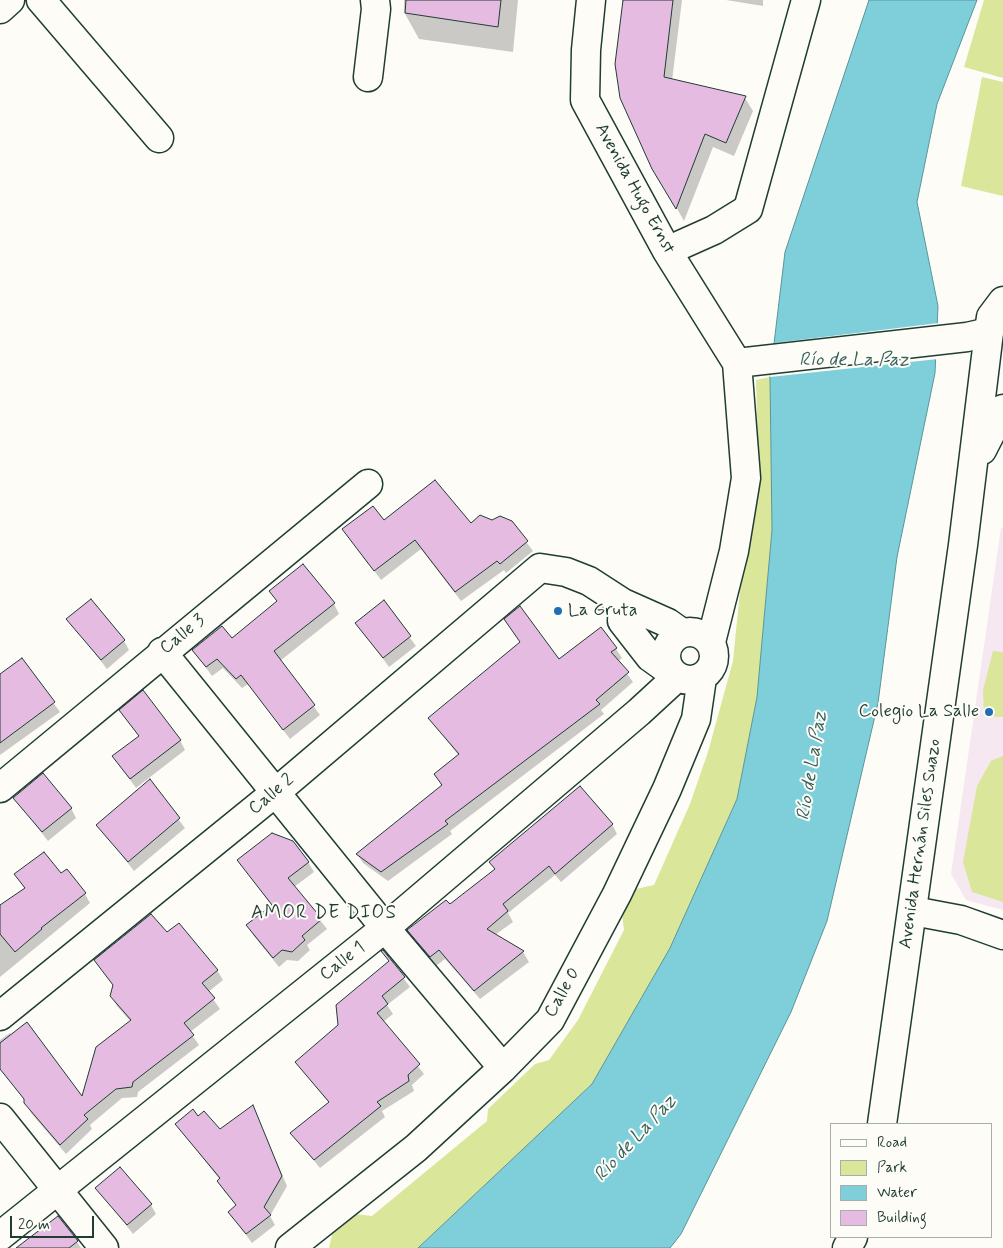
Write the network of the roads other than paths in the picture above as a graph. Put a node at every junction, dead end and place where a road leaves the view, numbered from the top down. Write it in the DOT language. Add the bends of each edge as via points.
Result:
graph roads {
  1 [pos="10,0"];
  2 [pos="41,0"];
  3 [pos="375,0"];
  4 [pos="591,0"];
  5 [pos="806,0"];
  6 [pos="0,9"];
  7 [pos="368,77"];
  8 [pos="159,138"];
  9 [pos="667,251"];
  10 [pos="1003,301"];
  11 [pos="996,342"];
  12 [pos="737,363"];
  13 [pos="1003,409"];
  14 [pos="972,474"];
  15 [pos="368,484"];
  16 [pos="623,603"];
  17 [pos="694,636"];
  18 [pos="162,652"];
  19 [pos="683,676"];
  20 [pos="0,788"];
  21 [pos="276,792"];
  22 [pos="913,911"];
  23 [pos="385,928"];
  24 [pos="1003,935"];
  25 [pos="0,1016"];
  26 [pos="503,1068"];
  27 [pos="0,1118"];
  28 [pos="882,1123"];
  29 [pos="56,1189"];
  30 [pos="0,1236"];
  31 [pos="104,1248"];
  32 [pos="290,1248"];
  1 -- 6 [label="street"];
  2 -- 8 [label="street"];
  3 -- 7 [label="street"];
  4 -- 9 [label="street, Avenida Hugo Ernst" via="585,100"];
  5 -- 9 [label="street" via="748,209 714,230"];
  9 -- 12 [label="street, Avenida Hugo Ernst"];
  10 -- 11 [label="street, Avenida Hernán Siles Suazo" via="991,317"];
  11 -- 12 [label="street" via="960,337"];
  11 -- 14 [label="street, Avenida Hernán Siles Suazo"];
  12 -- 17 [label="street" via="746,478 734,551 719,605"];
  13 -- 14 [label="street, Avenida Hernán Siles Suazo"];
  14 -- 22 [label="street, Avenida Hernán Siles Suazo"];
  15 -- 18 [label="street, Calle 3"];
  16 -- 17 [label="street"];
  16 -- 19 [label="street" via="622,621 650,657"];
  16 -- 21 [label="street, Calle 2" via="589,581 566,572 540,568"];
  17 -- 19 [label="street" via="670,643 666,650 666,658"];
  17 -- 19 [label="street" via="715,658 713,666"];
  18 -- 20 [label="street, Calle 3"];
  18 -- 21 [label="street"];
  19 -- 23 [label="street, Calle 1"];
  19 -- 26 [label="street, Calle 0" via="696,719 667,789 617,894 550,1020"];
  21 -- 23 [label="street"];
  21 -- 25 [label="street, Calle 2"];
  22 -- 24 [label="street" via="960,920"];
  22 -- 28 [label="street, Avenida Hernán Siles Suazo"];
  23 -- 26 [label="street"];
  23 -- 29 [label="street, Calle 1"];
  26 -- 32 [label="street, Calle 0" via="416,1148"];
  27 -- 29 [label="street"];
  29 -- 30 [label="street, Calle 1"];
  29 -- 31 [label="street"];
}
